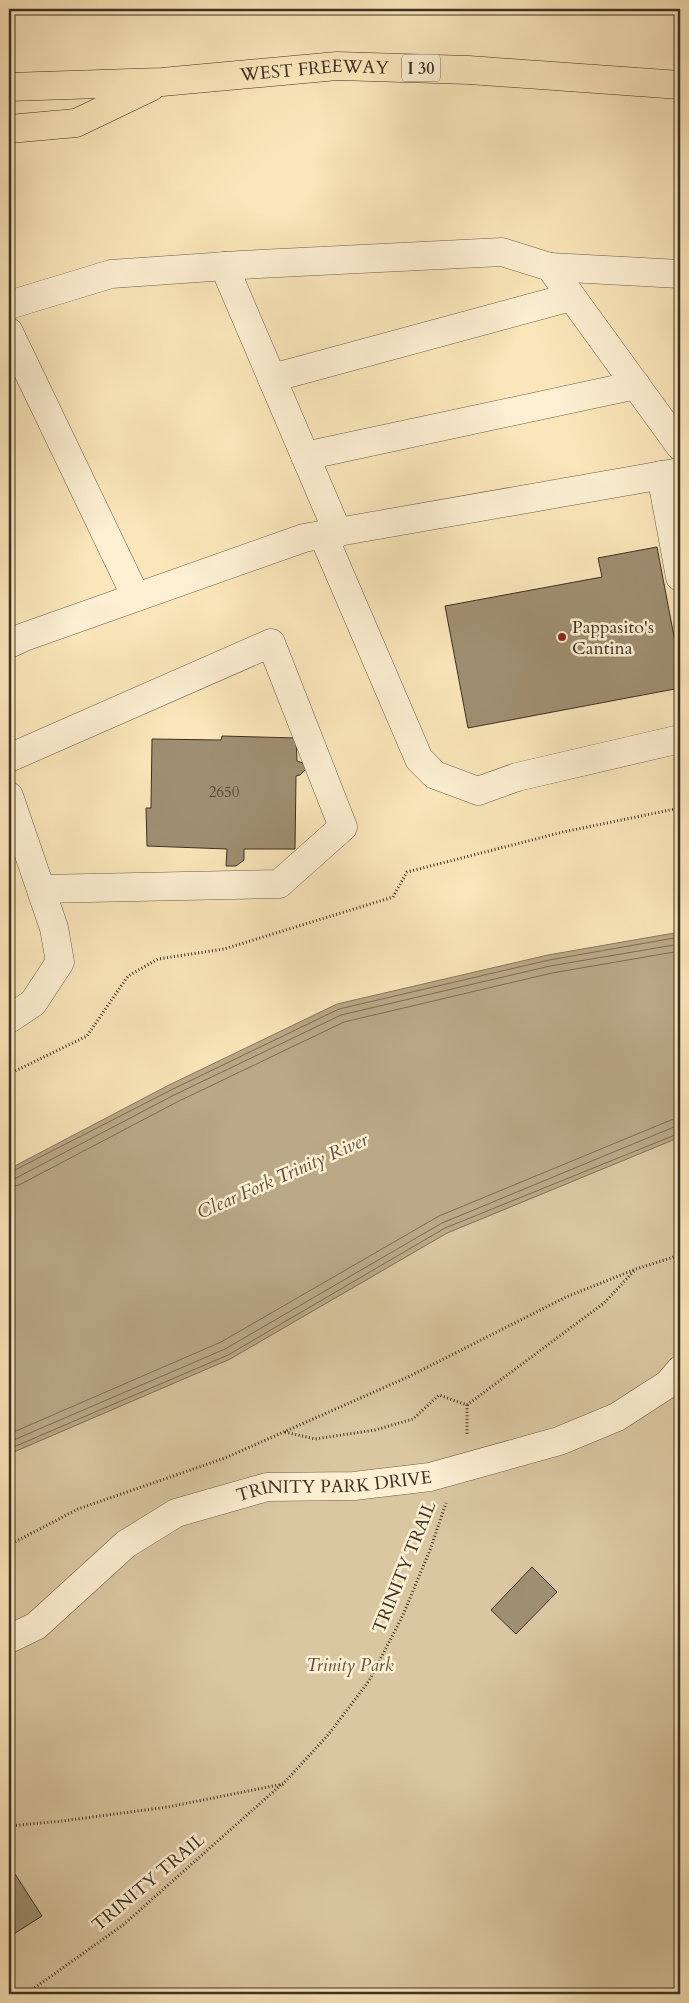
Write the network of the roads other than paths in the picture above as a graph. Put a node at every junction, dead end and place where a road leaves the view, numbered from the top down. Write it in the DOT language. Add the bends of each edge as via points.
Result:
graph roads {
  1 [pos="162,82"];
  2 [pos="680,85"];
  3 [pos="9,88"];
  4 [pos="9,129"];
  5 [pos="224,266"];
  6 [pos="550,267"];
  7 [pos="680,274"];
  8 [pos="571,296"];
  9 [pos="9,305"];
  10 [pos="9,332"];
  11 [pos="272,378"];
  12 [pos="636,385"];
  13 [pos="680,446"];
  14 [pos="305,456"];
  15 [pos="671,474"];
  16 [pos="330,534"];
  17 [pos="680,577"];
  18 [pos="136,598"];
  19 [pos="9,644"];
  20 [pos="680,739"];
  21 [pos="9,758"];
  22 [pos="9,796"];
  23 [pos="41,889"];
  24 [pos="9,1020"];
  25 [pos="680,1370"];
  26 [pos="9,1639"];
  1 -- 2 [label="highway, WEST FREEWAY / I 30" via="337,66 468,70"];
  1 -- 3 [label="highway, WEST FREEWAY / I 30"];
  1 -- 4 [label="highway" via="76,123"];
  5 -- 6 [label="street" via="502,252"];
  5 -- 9 [label="street" via="111,274"];
  5 -- 11 [label="street"];
  6 -- 7 [label="street"];
  6 -- 8 [label="street"];
  8 -- 11 [label="street"];
  8 -- 12 [label="street"];
  10 -- 18 [label="street"];
  11 -- 14 [label="street"];
  12 -- 13 [label="street"];
  12 -- 14 [label="street"];
  14 -- 16 [label="street"];
  15 -- 16 [label="street"];
  15 -- 17 [label="street"];
  16 -- 18 [label="street" via="304,538"];
  16 -- 20 [label="street" via="419,759 435,776 478,791 517,777"];
  18 -- 19 [label="street"];
  21 -- 23 [label="street" via="271,643 343,827 279,884"];
  22 -- 23 [label="street"];
  23 -- 24 [label="street" via="54,928 60,962 33,1003"];
  25 -- 26 [label="street, TRINITY PARK DRIVE" via="668,1384 617,1417 558,1440 430,1477 354,1486 267,1487 176,1513 126,1544 36,1626"];
}
